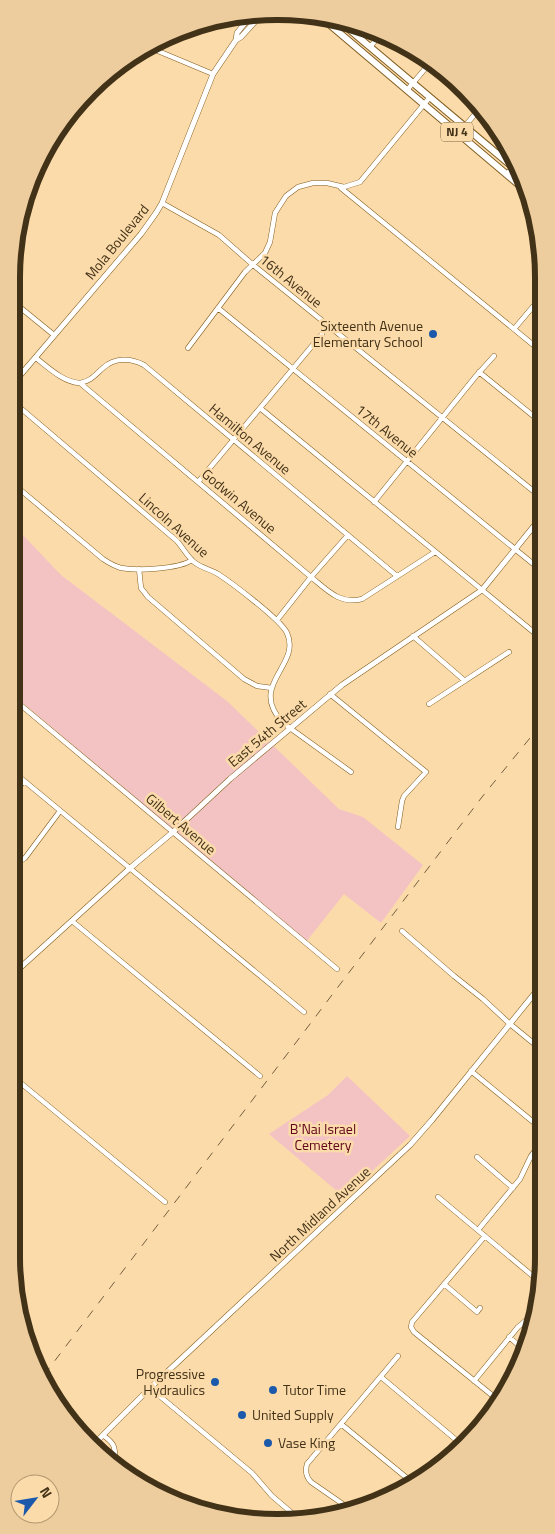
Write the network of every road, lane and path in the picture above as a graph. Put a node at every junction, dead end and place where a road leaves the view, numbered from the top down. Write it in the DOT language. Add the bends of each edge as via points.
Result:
graph roads {
  1 [pos="254,21"];
  2 [pos="246,22"];
  3 [pos="330,25"];
  4 [pos="351,31"];
  5 [pos="236,40"];
  6 [pos="376,40"];
  7 [pos="370,47"];
  8 [pos="157,50"];
  9 [pos="426,67"];
  10 [pos="213,74"];
  11 [pos="413,83"];
  12 [pos="407,90"];
  13 [pos="430,98"];
  14 [pos="424,105"];
  15 [pos="476,113"];
  16 [pos="465,126"];
  17 [pos="505,157"];
  18 [pos="511,170"];
  19 [pos="507,174"];
  20 [pos="516,182"];
  21 [pos="340,187"];
  22 [pos="162,203"];
  23 [pos="252,264"];
  24 [pos="535,304"];
  25 [pos="20,307"];
  26 [pos="218,308"];
  27 [pos="514,329"];
  28 [pos="322,334"];
  29 [pos="54,335"];
  30 [pos="535,346"];
  31 [pos="188,348"];
  32 [pos="494,356"];
  33 [pos="36,358"];
  34 [pos="292,368"];
  35 [pos="479,372"];
  36 [pos="20,376"];
  37 [pos="80,383"];
  38 [pos="20,408"];
  39 [pos="260,408"];
  40 [pos="442,417"];
  41 [pos="535,417"];
  42 [pos="234,440"];
  43 [pos="407,461"];
  44 [pos="198,482"];
  45 [pos="20,490"];
  46 [pos="535,492"];
  47 [pos="374,502"];
  48 [pos="535,525"];
  49 [pos="348,535"];
  50 [pos="515,549"];
  51 [pos="435,552"];
  52 [pos="192,560"];
  53 [pos="535,565"];
  54 [pos="139,569"];
  55 [pos="397,576"];
  56 [pos="312,577"];
  57 [pos="482,590"];
  58 [pos="278,620"];
  59 [pos="535,633"];
  60 [pos="413,636"];
  61 [pos="509,652"];
  62 [pos="465,681"];
  63 [pos="272,688"];
  64 [pos="330,694"];
  65 [pos="20,704"];
  66 [pos="429,704"];
  67 [pos="290,728"];
  68 [pos="351,772"];
  69 [pos="20,778"];
  70 [pos="24,781"];
  71 [pos="20,786"];
  72 [pos="60,811"];
  73 [pos="398,828"];
  74 [pos="173,832"];
  75 [pos="20,861"];
  76 [pos="129,869"];
  77 [pos="72,921"];
  78 [pos="402,931"];
  79 [pos="20,968"];
  80 [pos="337,969"];
  81 [pos="535,992"];
  82 [pos="304,1012"];
  83 [pos="510,1024"];
  84 [pos="535,1045"];
  85 [pos="471,1072"];
  86 [pos="260,1076"];
  87 [pos="20,1082"];
  88 [pos="535,1123"];
  89 [pos="535,1151"];
  90 [pos="477,1157"];
  91 [pos="513,1188"];
  92 [pos="438,1197"];
  93 [pos="165,1202"];
  94 [pos="478,1230"];
  95 [pos="485,1236"];
  96 [pos="534,1277"];
  97 [pos="444,1284"];
  98 [pos="480,1308"];
  99 [pos="527,1320"];
  100 [pos="509,1337"];
  101 [pos="519,1345"];
  102 [pos="398,1356"];
  103 [pos="381,1377"];
  104 [pos="474,1381"];
  105 [pos="150,1388"];
  106 [pos="494,1397"];
  107 [pos="342,1424"];
  108 [pos="104,1436"];
  109 [pos="98,1441"];
  110 [pos="458,1441"];
  111 [pos="116,1456"];
  112 [pos="408,1479"];
  113 [pos="344,1505"];
  114 [pos="292,1513"];
  1 -- 5 [label="street, Mola Boulevard"];
  2 -- 5 [label="street, Mola Boulevard"];
  3 -- 12 [label="main road, NJ 4"];
  4 -- 7 [label="main road, NJ 4"];
  5 -- 10 [label="street, Mola Boulevard"];
  6 -- 7 [label="street"];
  7 -- 11 [label="main road, NJ 4"];
  8 -- 10 [label="street"];
  9 -- 11 [label="street"];
  10 -- 22 [label="street, Mola Boulevard"];
  11 -- 12 [label="street"];
  11 -- 13 [label="main road, NJ 4"];
  12 -- 14 [label="main road, NJ 4"];
  13 -- 14 [label="street"];
  13 -- 16 [label="main road, NJ 4"];
  14 -- 19 [label="main road, NJ 4"];
  14 -- 21 [label="street" via="360,182"];
  15 -- 16 [label="street"];
  16 -- 17 [label="main road, NJ 4"];
  18 -- 19 [label="street"];
  19 -- 20 [label="main road, NJ 4"];
  21 -- 23 [label="street" via="313,182 286,196 274,213 268,248"];
  21 -- 27 [label="street"];
  22 -- 23 [label="street, 16th Avenue" via="219,235"];
  22 -- 29 [label="street, Mola Boulevard" via="149,224"];
  23 -- 26 [label="street"];
  23 -- 40 [label="street, 16th Avenue"];
  24 -- 27 [label="street"];
  25 -- 29 [label="street"];
  26 -- 31 [label="street"];
  26 -- 34 [label="street, 17th Avenue"];
  27 -- 30 [label="street"];
  28 -- 34 [label="street"];
  29 -- 33 [label="street, Mola Boulevard"];
  32 -- 35 [label="street"];
  33 -- 36 [label="street, Mola Boulevard"];
  33 -- 37 [label="street, Godwin Avenue" via="64,379"];
  34 -- 39 [label="street"];
  34 -- 43 [label="street, 17th Avenue"];
  35 -- 40 [label="street"];
  35 -- 41 [label="street"];
  37 -- 42 [label="street, Hamilton Avenue" via="91,379 112,362 126,359 139,362"];
  37 -- 44 [label="street, Godwin Avenue"];
  38 -- 52 [label="street, Lincoln Avenue" via="177,542"];
  39 -- 42 [label="street"];
  39 -- 47 [label="street"];
  40 -- 43 [label="street"];
  40 -- 46 [label="street, 16th Avenue"];
  42 -- 44 [label="street"];
  42 -- 49 [label="street, Hamilton Avenue"];
  43 -- 47 [label="street"];
  43 -- 50 [label="street, 17th Avenue"];
  44 -- 56 [label="street, Godwin Avenue"];
  45 -- 54 [label="street" via="103,560 120,567"];
  47 -- 51 [label="street"];
  48 -- 50 [label="street, East 54th Street"];
  49 -- 55 [label="street, Hamilton Avenue"];
  49 -- 56 [label="street"];
  50 -- 53 [label="street, 17th Avenue"];
  50 -- 57 [label="street, East 54th Street"];
  51 -- 55 [label="street, Godwin Avenue"];
  51 -- 57 [label="street"];
  52 -- 54 [label="street" via="180,566"];
  52 -- 58 [label="street, Lincoln Avenue" via="219,575"];
  54 -- 63 [label="street" via="141,588 148,597 244,679 257,686"];
  55 -- 56 [label="street, Godwin Avenue" via="362,599 351,601 335,596"];
  56 -- 58 [label="street"];
  57 -- 59 [label="street"];
  57 -- 60 [label="street, East 54th Street"];
  58 -- 63 [label="street, Lincoln Avenue" via="288,634 290,646"];
  60 -- 62 [label="street"];
  60 -- 64 [label="street, East 54th Street"];
  61 -- 62 [label="street"];
  62 -- 66 [label="street"];
  63 -- 67 [label="street" via="275,713"];
  64 -- 67 [label="street, East 54th Street"];
  64 -- 73 [label="street" via="426,772 404,796"];
  65 -- 74 [label="street, Gilbert Avenue"];
  67 -- 68 [label="street"];
  67 -- 74 [label="street, East 54th Street"];
  69 -- 70 [label="street"];
  70 -- 71 [label="street"];
  70 -- 72 [label="street"];
  72 -- 75 [label="street"];
  72 -- 76 [label="street"];
  74 -- 76 [label="street, East 54th Street"];
  74 -- 80 [label="street, Gilbert Avenue"];
  76 -- 77 [label="street, East 54th Street"];
  76 -- 82 [label="street"];
  77 -- 79 [label="street, East 54th Street"];
  77 -- 86 [label="street"];
  78 -- 83 [label="street"];
  81 -- 83 [label="street, North Midland Avenue"];
  83 -- 84 [label="street"];
  83 -- 85 [label="street, North Midland Avenue"];
  85 -- 88 [label="street"];
  85 -- 105 [label="street, North Midland Avenue" via="410,1145"];
  87 -- 93 [label="street"];
  89 -- 91 [label="street"];
  90 -- 91 [label="street"];
  91 -- 94 [label="street"];
  92 -- 94 [label="street"];
  94 -- 95 [label="street"];
  95 -- 96 [label="street"];
  95 -- 97 [label="street"];
  97 -- 98 [label="street" via="477,1312"];
  97 -- 104 [label="street" via="412,1322 412,1327"];
  99 -- 100 [label="street"];
  100 -- 101 [label="street"];
  100 -- 104 [label="street"];
  102 -- 103 [label="street"];
  103 -- 107 [label="street"];
  103 -- 110 [label="street"];
  104 -- 106 [label="street"];
  105 -- 108 [label="street, North Midland Avenue"];
  105 -- 114 [label="street" via="252,1473"];
  107 -- 112 [label="street"];
  107 -- 113 [label="street" via="310,1461 306,1472 308,1479"];
  108 -- 109 [label="street, North Midland Avenue"];
  108 -- 111 [label="street" via="112,1442"];
}
